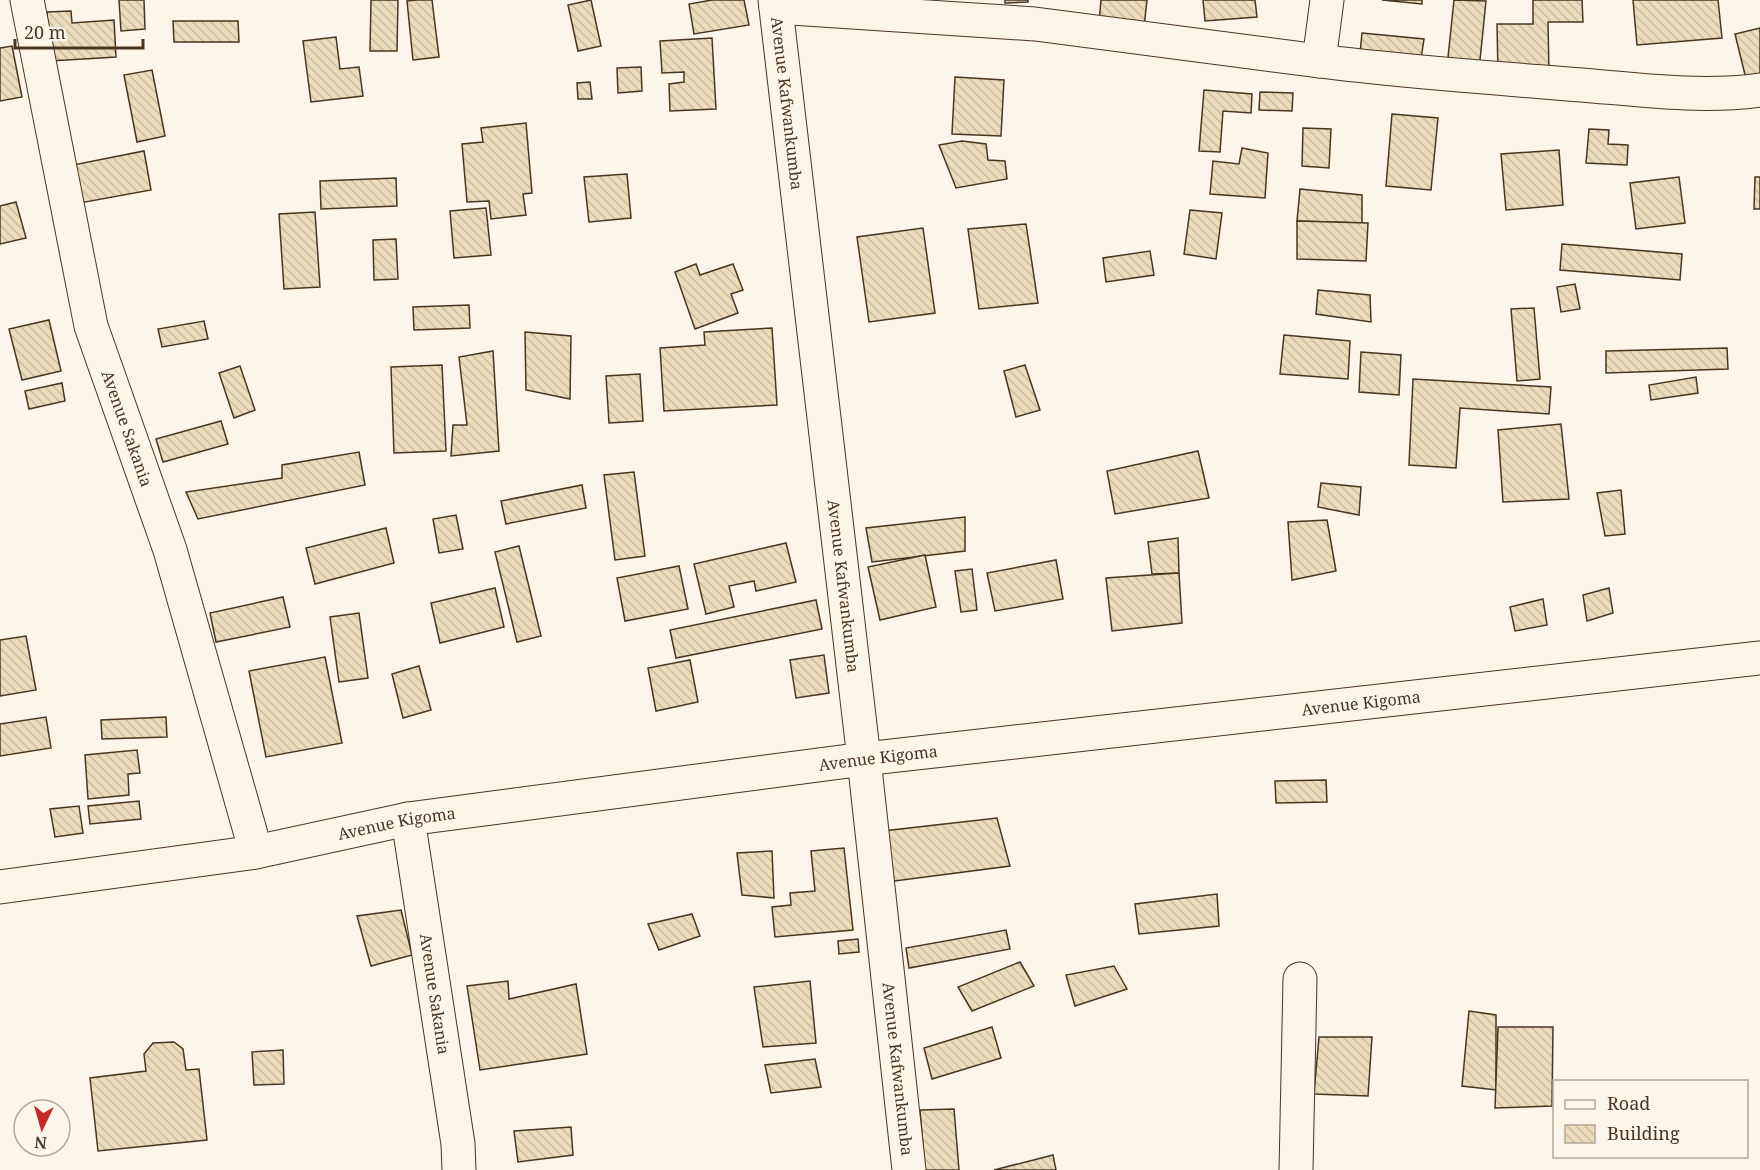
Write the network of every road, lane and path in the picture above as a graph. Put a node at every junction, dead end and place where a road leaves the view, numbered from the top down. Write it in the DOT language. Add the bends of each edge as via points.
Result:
graph roads {
  1 [pos="27,0"];
  2 [pos="1327,0"];
  3 [pos="776,3"];
  4 [pos="1319,61"];
  5 [pos="1760,90"];
  6 [pos="1760,658"];
  7 [pos="864,759"];
  8 [pos="408,819"];
  9 [pos="256,852"];
  10 [pos="0,887"];
  11 [pos="1300,979"];
  12 [pos="459,1170"];
  13 [pos="909,1170"];
  14 [pos="1296,1170"];
  1 -- 9 [label="street, Avenue Sakania" via="91,326 170,550"];
  2 -- 4 [label="street"];
  3 -- 4 [label="street" via="1035,24"];
  3 -- 7 [label="street, Avenue Kafwankumba"];
  4 -- 5 [label="street" via="1405,72 1660,91"];
  6 -- 7 [label="street, Avenue Kigoma"];
  7 -- 8 [label="street, Avenue Kigoma"];
  7 -- 13 [label="street, Avenue Kafwankumba"];
  8 -- 9 [label="street, Avenue Kigoma"];
  8 -- 12 [label="street, Avenue Sakania"];
  9 -- 10 [label="street, Avenue Kigoma"];
  11 -- 14 [label="street"];
}
